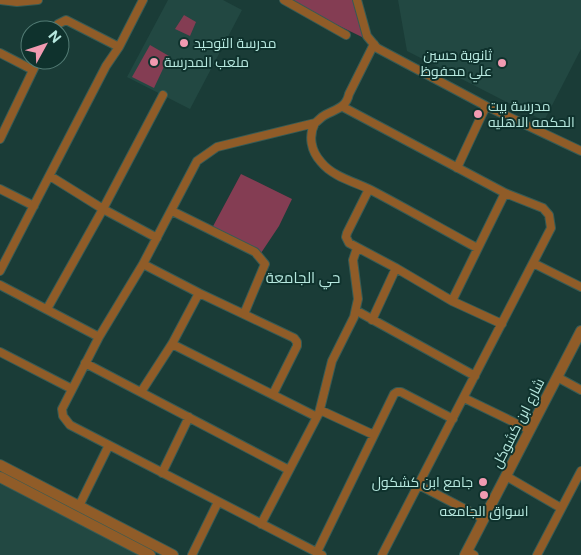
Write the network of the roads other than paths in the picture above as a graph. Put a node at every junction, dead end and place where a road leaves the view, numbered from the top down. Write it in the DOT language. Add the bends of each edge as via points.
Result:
graph roads {
  1 [pos="0,0"];
  2 [pos="38,0"];
  3 [pos="143,0"];
  4 [pos="284,0"];
  5 [pos="357,0"];
  6 [pos="70,22"];
  7 [pos="346,35"];
  8 [pos="374,44"];
  9 [pos="119,47"];
  10 [pos="0,53"];
  11 [pos="20,63"];
  12 [pos="33,70"];
  13 [pos="163,95"];
  14 [pos="486,106"];
  15 [pos="343,107"];
  16 [pos="315,123"];
  17 [pos="0,139"];
  18 [pos="581,151"];
  19 [pos="457,168"];
  20 [pos="50,176"];
  21 [pos="0,189"];
  22 [pos="369,189"];
  23 [pos="506,193"];
  24 [pos="34,206"];
  25 [pos="103,209"];
  26 [pos="172,211"];
  27 [pos="157,238"];
  28 [pos="357,248"];
  29 [pos="477,248"];
  30 [pos="533,263"];
  31 [pos="143,264"];
  32 [pos="396,268"];
  33 [pos="0,271"];
  34 [pos="0,286"];
  35 [pos="581,287"];
  36 [pos="199,293"];
  37 [pos="452,301"];
  38 [pos="47,309"];
  39 [pos="357,311"];
  40 [pos="244,314"];
  41 [pos="372,320"];
  42 [pos="502,324"];
  43 [pos="581,331"];
  44 [pos="99,336"];
  45 [pos="172,344"];
  46 [pos="0,352"];
  47 [pos="85,363"];
  48 [pos="475,376"];
  49 [pos="557,377"];
  50 [pos="72,389"];
  51 [pos="581,390"];
  52 [pos="141,392"];
  53 [pos="272,394"];
  54 [pos="464,398"];
  55 [pos="319,413"];
  56 [pos="189,417"];
  57 [pos="453,419"];
  58 [pos="530,430"];
  59 [pos="374,435"];
  60 [pos="109,445"];
  61 [pos="0,465"];
  62 [pos="289,470"];
  63 [pos="581,471"];
  64 [pos="162,473"];
  65 [pos="506,476"];
  66 [pos="0,478"];
  67 [pos="578,483"];
  68 [pos="419,485"];
  69 [pos="218,502"];
  70 [pos="79,506"];
  71 [pos="561,508"];
  72 [pos="484,519"];
  73 [pos="261,524"];
  74 [pos="319,554"];
  75 [pos="469,554"];
  76 [pos="150,555"];
  77 [pos="173,555"];
  78 [pos="192,555"];
  79 [pos="382,555"];
  80 [pos="537,555"];
  1 -- 2 [label="street"];
  3 -- 9 [label="street"];
  4 -- 7 [label="street"];
  5 -- 8 [label="street" via="364,30"];
  6 -- 9 [label="street"];
  8 -- 14 [label="street" via="383,52"];
  8 -- 15 [label="street"];
  9 -- 20 [label="street" via="106,66"];
  10 -- 11 [label="street"];
  12 -- 17 [label="street"];
  13 -- 25 [label="street"];
  14 -- 18 [label="street"];
  14 -- 19 [label="street"];
  15 -- 16 [label="street"];
  15 -- 19 [label="street"];
  16 -- 22 [label="street" via="311,140 321,163 334,173"];
  16 -- 26 [label="street" via="216,147 197,161"];
  19 -- 23 [label="street"];
  20 -- 24 [label="street"];
  20 -- 25 [label="street"];
  21 -- 24 [label="street"];
  22 -- 28 [label="street" via="346,235 348,242"];
  22 -- 29 [label="street"];
  23 -- 29 [label="street"];
  23 -- 30 [label="street" via="539,205 549,215 551,228"];
  24 -- 33 [label="street"];
  25 -- 27 [label="street"];
  25 -- 38 [label="street"];
  26 -- 27 [label="street"];
  26 -- 40 [label="street" via="255,252 263,261 265,264"];
  27 -- 31 [label="street"];
  28 -- 32 [label="street"];
  28 -- 39 [label="street" via="353,260"];
  29 -- 37 [label="street"];
  30 -- 35 [label="street"];
  30 -- 42 [label="street"];
  31 -- 36 [label="street"];
  31 -- 44 [label="street"];
  32 -- 37 [label="street"];
  32 -- 41 [label="street"];
  34 -- 38 [label="street"];
  36 -- 40 [label="street"];
  36 -- 45 [label="street"];
  37 -- 42 [label="street"];
  38 -- 44 [label="street"];
  39 -- 41 [label="street"];
  39 -- 55 [label="street" via="332,360"];
  40 -- 53 [label="street" via="292,336 297,342"];
  41 -- 48 [label="street"];
  42 -- 48 [label="street"];
  43 -- 49 [label="street, شارع ابن كشوكل"];
  44 -- 47 [label="street"];
  45 -- 52 [label="street"];
  45 -- 53 [label="street"];
  46 -- 50 [label="street"];
  47 -- 50 [label="street"];
  47 -- 52 [label="street"];
  48 -- 54 [label="street"];
  49 -- 51 [label="street"];
  49 -- 58 [label="street, شارع ابن كشوكل"];
  50 -- 60 [label="street" via="62,409 64,420"];
  52 -- 56 [label="street"];
  53 -- 55 [label="street"];
  54 -- 57 [label="street"];
  54 -- 58 [label="street"];
  55 -- 59 [label="street"];
  55 -- 62 [label="street"];
  56 -- 62 [label="street"];
  56 -- 64 [label="street"];
  57 -- 59 [label="street" via="397,392"];
  57 -- 68 [label="street"];
  58 -- 65 [label="street, شارع ابن كشوكل"];
  59 -- 74 [label="street"];
  60 -- 64 [label="street"];
  60 -- 70 [label="street"];
  61 -- 70 [label="street"];
  62 -- 73 [label="street"];
  63 -- 67 [label="street"];
  64 -- 69 [label="street"];
  65 -- 71 [label="street"];
  65 -- 72 [label="street, شارع ابن كشوكل"];
  66 -- 76 [label="street"];
  67 -- 71 [label="street"];
  68 -- 72 [label="street"];
  68 -- 79 [label="street"];
  69 -- 73 [label="street"];
  69 -- 78 [label="street"];
  70 -- 77 [label="street"];
  71 -- 80 [label="street"];
  72 -- 75 [label="street, شارع ابن كشوكل"];
  73 -- 74 [label="street"];
}
